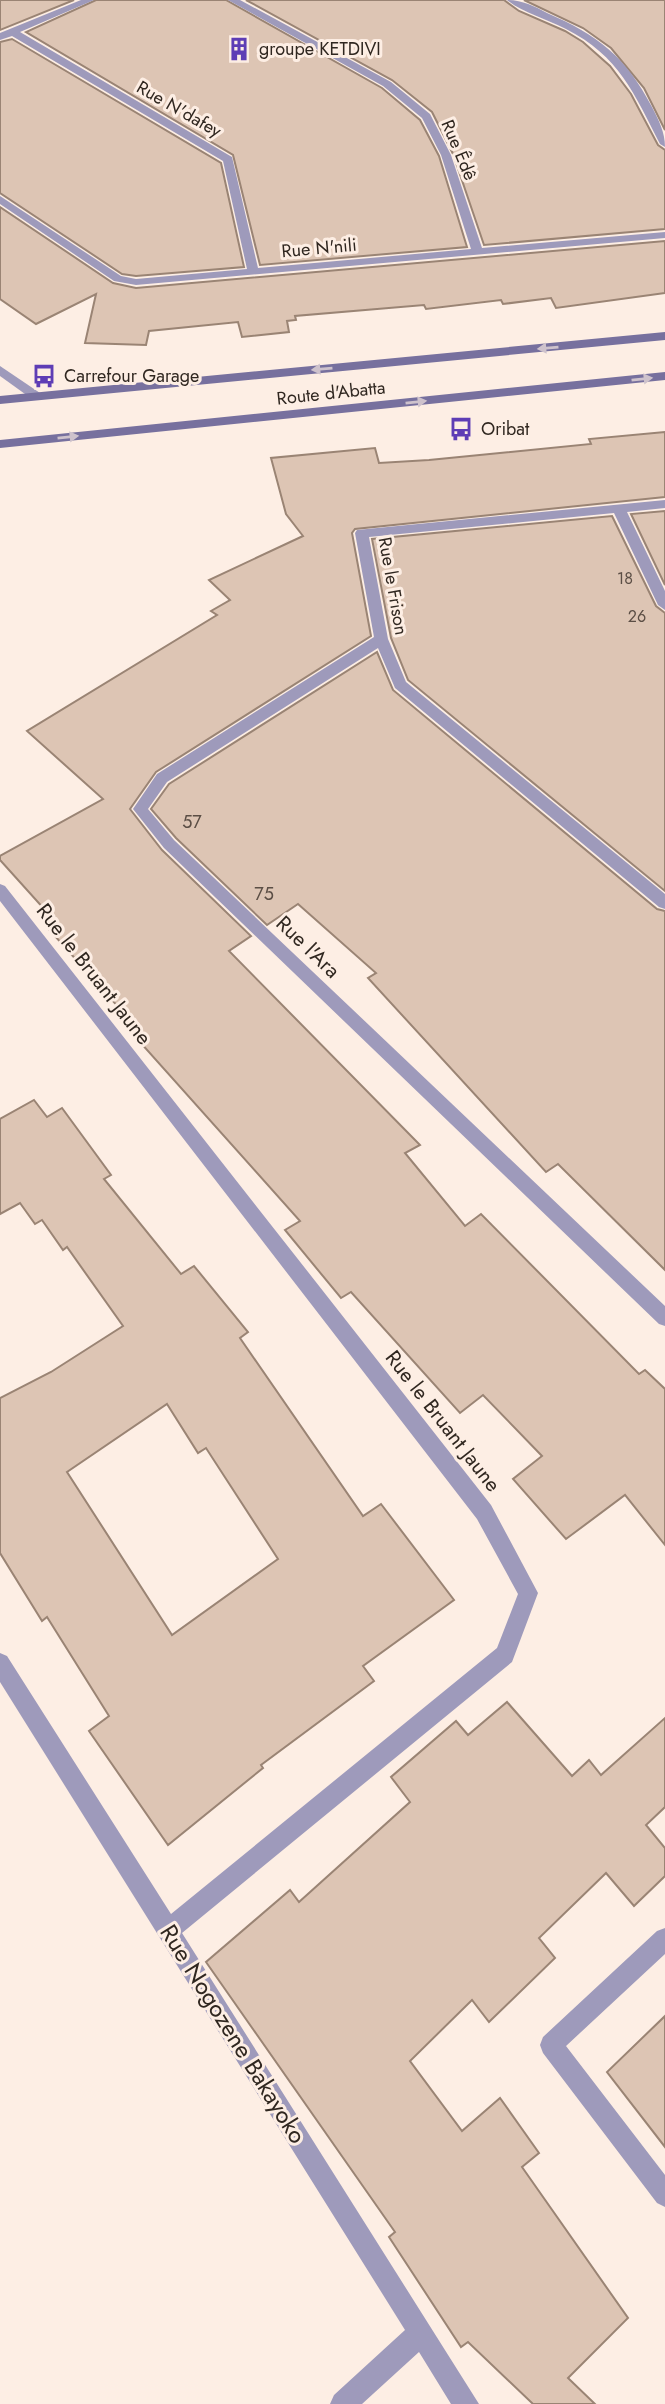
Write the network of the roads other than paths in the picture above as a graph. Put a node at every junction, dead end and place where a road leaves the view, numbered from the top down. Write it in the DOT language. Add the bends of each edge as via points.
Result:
graph roads {
  1 [pos="89,0"];
  2 [pos="233,0"];
  3 [pos="512,0"];
  4 [pos="13,32"];
  5 [pos="0,37"];
  6 [pos="665,144"];
  7 [pos="0,199"];
  8 [pos="665,235"];
  9 [pos="478,252"];
  10 [pos="253,271"];
  11 [pos="665,337"];
  12 [pos="0,370"];
  13 [pos="665,376"];
  14 [pos="36,396"];
  15 [pos="0,400"];
  16 [pos="0,444"];
  17 [pos="665,504"];
  18 [pos="619,509"];
  19 [pos="665,605"];
  20 [pos="381,639"];
  21 [pos="0,890"];
  22 [pos="665,903"];
  23 [pos="665,1318"];
  24 [pos="0,1663"];
  25 [pos="167,1931"];
  26 [pos="665,1939"];
  27 [pos="665,2195"];
  28 [pos="421,2333"];
  29 [pos="343,2404"];
  30 [pos="466,2404"];
  1 -- 4 [label="street"];
  2 -- 9 [label="street, Rue Êdê" via="387,84 426,116 446,156"];
  3 -- 6 [label="street" via="584,36 615,58 637,88"];
  4 -- 5 [label="street"];
  4 -- 10 [label="street, Rue N'dafey" via="228,159"];
  7 -- 10 [label="street, Rue N'nili" via="118,279 135,282"];
  8 -- 9 [label="street, Rue N'nili"];
  9 -- 10 [label="street, Rue N'nili"];
  11 -- 14 [label="street, Route d'Abatta, one-way"];
  12 -- 14 [label="street"];
  16 -- 13 [label="street, Route d'Abatta, one-way"];
  14 -- 15 [label="street, Route d'Abatta"];
  17 -- 18 [label="street, Rue le Frison"];
  18 -- 19 [label="street"];
  18 -- 20 [label="street, Rue le Frison" via="362,533"];
  20 -- 22 [label="street, Rue le Frison" via="400,685"];
  20 -- 23 [label="street, Rue l'Ara" via="162,779 140,809 169,844"];
  21 -- 25 [label="street, Rue le Bruant Jaune" via="484,1512 528,1593 505,1655"];
  24 -- 25 [label="street, Rue Nogozene Bakayoko"];
  25 -- 28 [label="street, Rue Nogozene Bakayoko"];
  26 -- 27 [label="street" via="551,2045"];
  28 -- 29 [label="street"];
  28 -- 30 [label="street, Rue Nogozene Bakayoko"];
}
